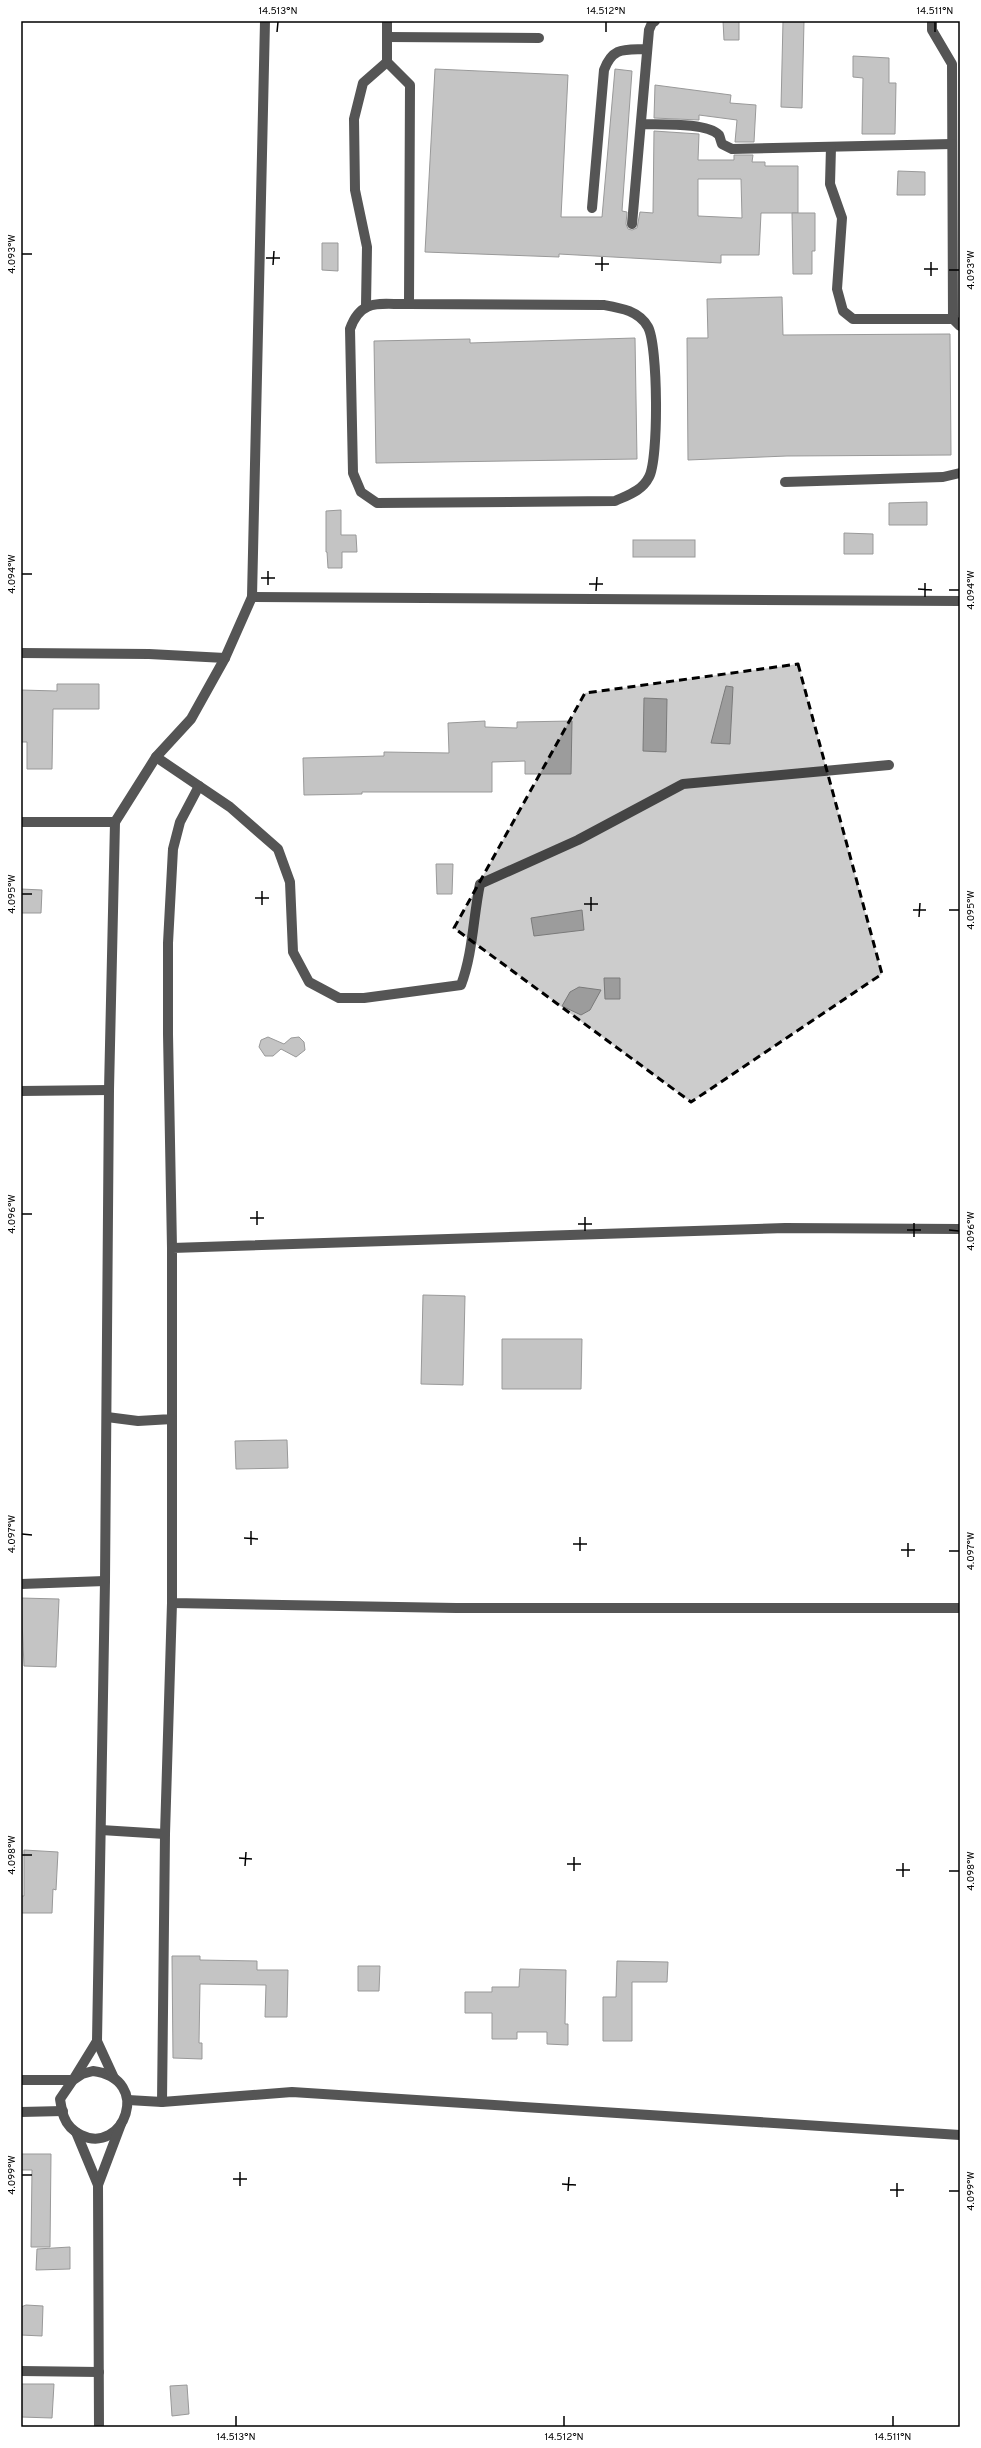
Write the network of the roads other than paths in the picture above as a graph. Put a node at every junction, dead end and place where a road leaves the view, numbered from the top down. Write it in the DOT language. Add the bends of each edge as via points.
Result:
graph roads {
  1 [pos="265,21"];
  2 [pos="387,21"];
  3 [pos="655,21"];
  4 [pos="932,21"];
  5 [pos="387,37"];
  6 [pos="539,38"];
  7 [pos="647,49"];
  8 [pos="387,62"];
  9 [pos="641,124"];
  10 [pos="952,144"];
  11 [pos="831,147"];
  12 [pos="592,208"];
  13 [pos="632,224"];
  14 [pos="409,304"];
  15 [pos="366,306"];
  16 [pos="956,323"];
  17 [pos="960,473"];
  18 [pos="785,482"];
  19 [pos="252,597"];
  20 [pos="960,601"];
  21 [pos="21,654"];
  22 [pos="225,658"];
  23 [pos="156,757"];
  24 [pos="889,765"];
  25 [pos="200,786"];
  26 [pos="21,822"];
  27 [pos="115,822"];
  28 [pos="109,1090"];
  29 [pos="21,1091"];
  30 [pos="960,1229"];
  31 [pos="172,1248"];
  32 [pos="107,1417"];
  33 [pos="167,1419"];
  34 [pos="105,1581"];
  35 [pos="21,1584"];
  36 [pos="172,1603"];
  37 [pos="960,1608"];
  38 [pos="101,1830"];
  39 [pos="165,1834"];
  40 [pos="97,2041"];
  41 [pos="114,2078"];
  42 [pos="21,2080"];
  43 [pos="73,2080"];
  44 [pos="128,2100"];
  45 [pos="162,2102"];
  46 [pos="63,2111"];
  47 [pos="21,2112"];
  48 [pos="121,2124"];
  49 [pos="76,2132"];
  50 [pos="960,2135"];
  51 [pos="98,2185"];
  52 [pos="21,2371"];
  53 [pos="99,2372"];
  54 [pos="99,2427"];
  1 -- 19 [label="street"];
  2 -- 5 [label="street"];
  3 -- 7 [label="street" via="648,30"];
  4 -- 10 [label="street" via="932,30 952,64"];
  5 -- 6 [label="street"];
  5 -- 8 [label="street"];
  7 -- 9 [label="street"];
  7 -- 12 [label="street" via="621,50 613,53 604,70"];
  8 -- 14 [label="street" via="410,85"];
  8 -- 15 [label="street" via="363,83 354,119 355,190 367,247"];
  9 -- 11 [label="street" via="696,127 711,131 719,136 722,144 732,149"];
  9 -- 13 [label="street"];
  10 -- 11 [label="street"];
  10 -- 16 [label="street"];
  11 -- 16 [label="street" via="830,184 842,218 837,289 842,311 853,319"];
  14 -- 15 [label="street"];
  14 -- 15 [label="street" via="604,305 629,309 648,327 654,345 655,452 649,477 637,491 615,501 377,503 361,492 352,473 350,329 355,315"];
  17 -- 18 [label="street" via="943,477"];
  19 -- 20 [label="street"];
  19 -- 22 [label="street"];
  21 -- 22 [label="street" via="148,654"];
  22 -- 23 [label="street" via="191,719"];
  23 -- 25 [label="street"];
  23 -- 27 [label="street"];
  24 -- 25 [label="street" via="683,784 578,840 480,884 469,962 461,985 364,998 339,998 309,982 293,952 290,882 278,850 230,807"];
  25 -- 31 [label="street" via="180,822 173,849 168,943"];
  26 -- 27 [label="street"];
  27 -- 28 [label="street"];
  28 -- 29 [label="street"];
  28 -- 32 [label="street"];
  30 -- 31 [label="street" via="785,1228"];
  31 -- 33 [label="street"];
  32 -- 33 [label="street" via="138,1421"];
  32 -- 34 [label="street"];
  33 -- 36 [label="street"];
  34 -- 35 [label="street"];
  34 -- 38 [label="street"];
  36 -- 37 [label="street" via="456,1608"];
  36 -- 39 [label="street"];
  38 -- 39 [label="street"];
  38 -- 40 [label="street"];
  39 -- 45 [label="street"];
  40 -- 41 [label="street"];
  40 -- 43 [label="street"];
  41 -- 43 [label="street" via="104,2073 93,2072 82,2074"];
  41 -- 44 [label="street" via="121,2084"];
  42 -- 43 [label="street"];
  43 -- 46 [label="street" via="60,2099"];
  44 -- 45 [label="street"];
  44 -- 48 [label="street" via="127,2113"];
  45 -- 50 [label="street" via="292,2092"];
  46 -- 47 [label="street"];
  46 -- 49 [label="street" via="69,2125"];
  48 -- 49 [label="street" via="114,2132 95,2138 85,2137"];
  48 -- 51 [label="street"];
  49 -- 51 [label="street"];
  51 -- 53 [label="street"];
  52 -- 53 [label="street"];
  53 -- 54 [label="street"];
}
